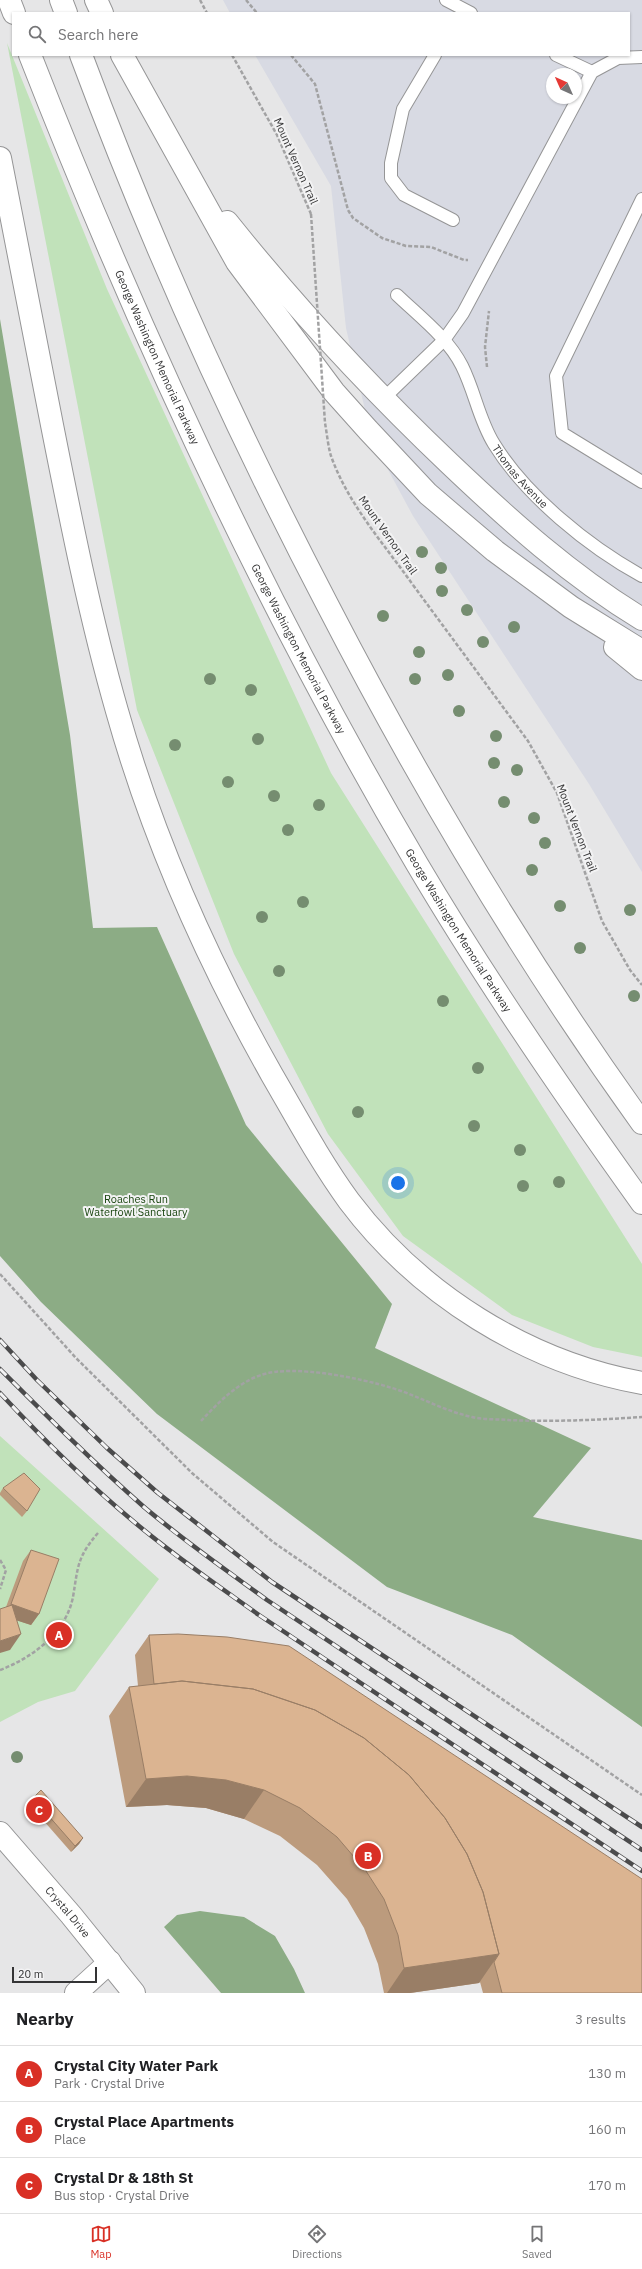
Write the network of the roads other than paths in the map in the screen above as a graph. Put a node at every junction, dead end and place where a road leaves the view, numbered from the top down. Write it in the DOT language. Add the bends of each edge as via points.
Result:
graph roads {
  1 [pos="9,0"];
  2 [pos="61,0"];
  3 [pos="96,0"];
  4 [pos="446,0"];
  5 [pos="14,12"];
  6 [pos="66,12"];
  7 [pos="102,12"];
  8 [pos="464,12"];
  9 [pos="30,56"];
  10 [pos="82,56"];
  11 [pos="123,56"];
  12 [pos="434,56"];
  13 [pos="558,56"];
  14 [pos="642,57"];
  15 [pos="592,72"];
  16 [pos="0,158"];
  17 [pos="192,177"];
  18 [pos="642,199"];
  19 [pos="453,220"];
  20 [pos="397,295"];
  21 [pos="444,340"];
  22 [pos="383,399"];
  23 [pos="642,482"];
  24 [pos="642,576"];
  25 [pos="571,607"];
  26 [pos="642,619"];
  27 [pos="642,651"];
  28 [pos="642,669"];
  29 [pos="642,1123"];
  30 [pos="642,1203"];
  31 [pos="642,1383"];
  32 [pos="0,1833"];
  33 [pos="110,1962"];
  34 [pos="76,1993"];
  35 [pos="134,1993"];
  1 -- 5 [label="main road"];
  2 -- 6 [label="main road"];
  3 -- 7 [label="main road"];
  4 -- 8 [label="lane"];
  9 -- 30 [label="main road, George Washington Memorial Parkway" via="94,217 177,406 317,687 418,866 473,955 586,1125"];
  10 -- 29 [label="main road" via="198,339 258,467 353,655 454,835 566,1012"];
  11 -- 17 [label="main road"];
  12 -- 19 [label="lane" via="403,109 391,163 391,178 404,195"];
  13 -- 15 [label="lane"];
  14 -- 15 [label="lane" via="618,58"];
  15 -- 21 [label="lane" via="496,254 463,313"];
  16 -- 31 [label="main road" via="75,540 117,712 170,865 235,1006 306,1134 342,1191 372,1228 418,1274 476,1318 527,1344 598,1372"];
  17 -- 22 [label="main road" via="282,289"];
  17 -- 25 [label="main road" via="241,267 330,386 368,430 461,524"];
  18 -- 23 [label="lane" via="556,376 562,434"];
  20 -- 21 [label="lane, Thomas Avenue"];
  21 -- 22 [label="lane"];
  21 -- 24 [label="lane, Thomas Avenue" via="462,366 485,428 503,458 528,487 564,521"];
  22 -- 26 [label="main road" via="480,493 544,550 583,580"];
  25 -- 27 [label="main road"];
  25 -- 28 [label="main road"];
  32 -- 33 [label="main road, Crystal Drive"];
  33 -- 34 [label="main road"];
  33 -- 35 [label="main road, Crystal Drive"];
}
